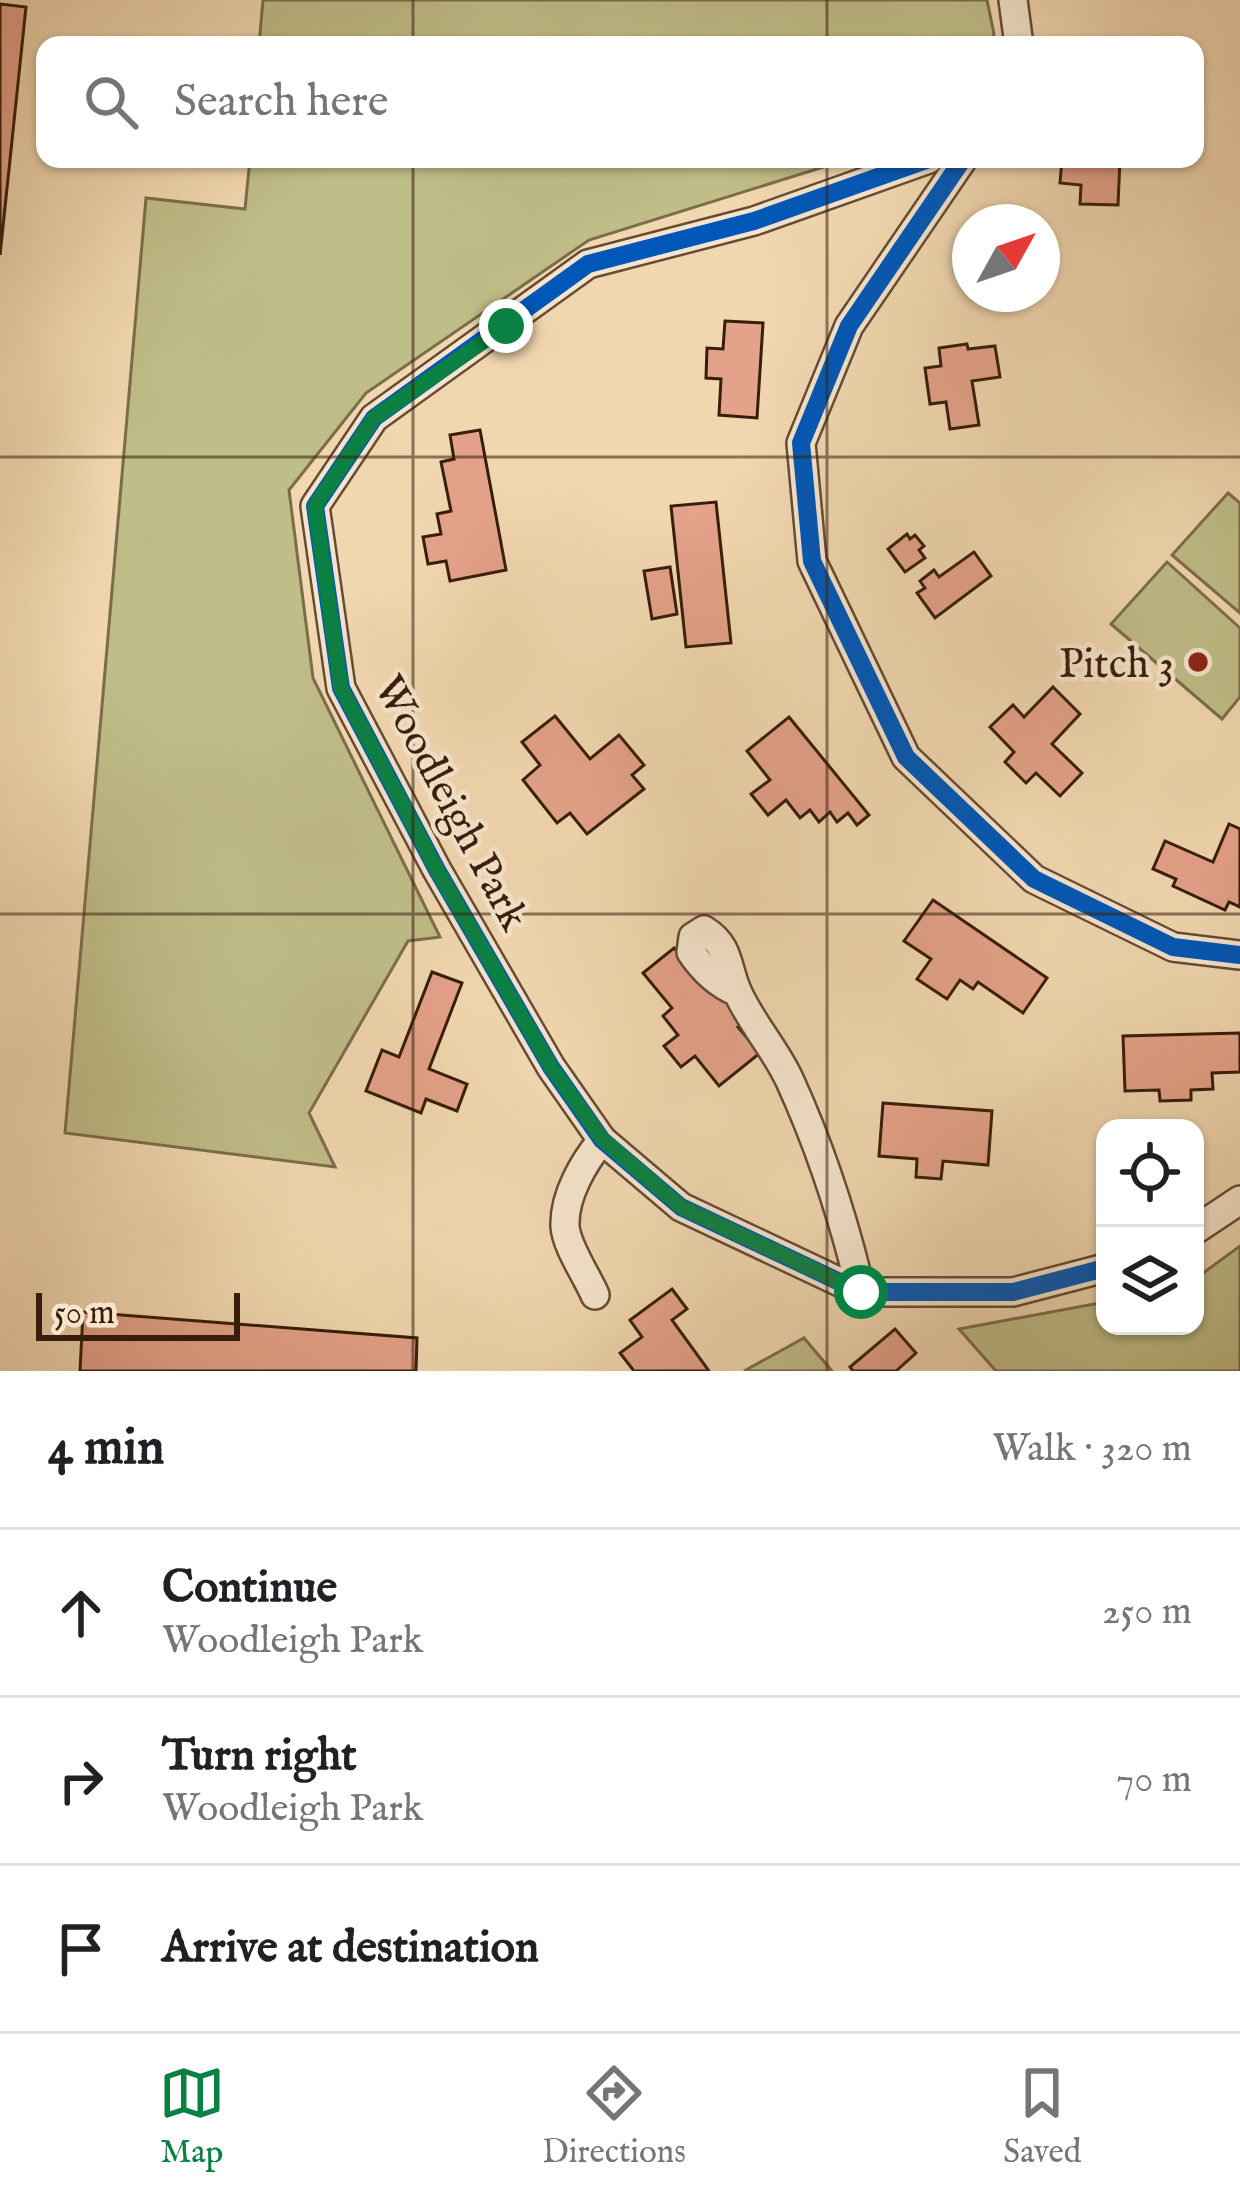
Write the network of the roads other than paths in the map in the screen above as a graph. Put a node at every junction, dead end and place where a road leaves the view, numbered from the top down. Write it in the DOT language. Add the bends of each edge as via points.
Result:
graph roads {
  1 [pos="1012,0"];
  2 [pos="1017,36"];
  3 [pos="903,168"];
  4 [pos="957,168"];
  5 [pos="1240,955"];
  6 [pos="737,992"];
  7 [pos="602,1139"];
  8 [pos="1240,1200"];
  9 [pos="1200,1227"];
  10 [pos="1096,1270"];
  11 [pos="861,1292"];
  12 [pos="595,1295"];
  1 -- 2 [label="street"];
  3 -- 7 [label="street, Woodleigh Park" via="754,220 588,264 374,418 315,506 341,688 551,1067"];
  4 -- 5 [label="street" via="849,326 801,443 812,561 906,757 1034,879 1173,947"];
  6 -- 11 [label="street" via="790,1080 843,1214"];
  7 -- 11 [label="street, Woodleigh Park" via="681,1207"];
  7 -- 12 [label="street" via="573,1190 565,1229"];
  8 -- 9 [label="street"];
  10 -- 11 [label="street, Woodleigh Park" via="1013,1292"];
}
